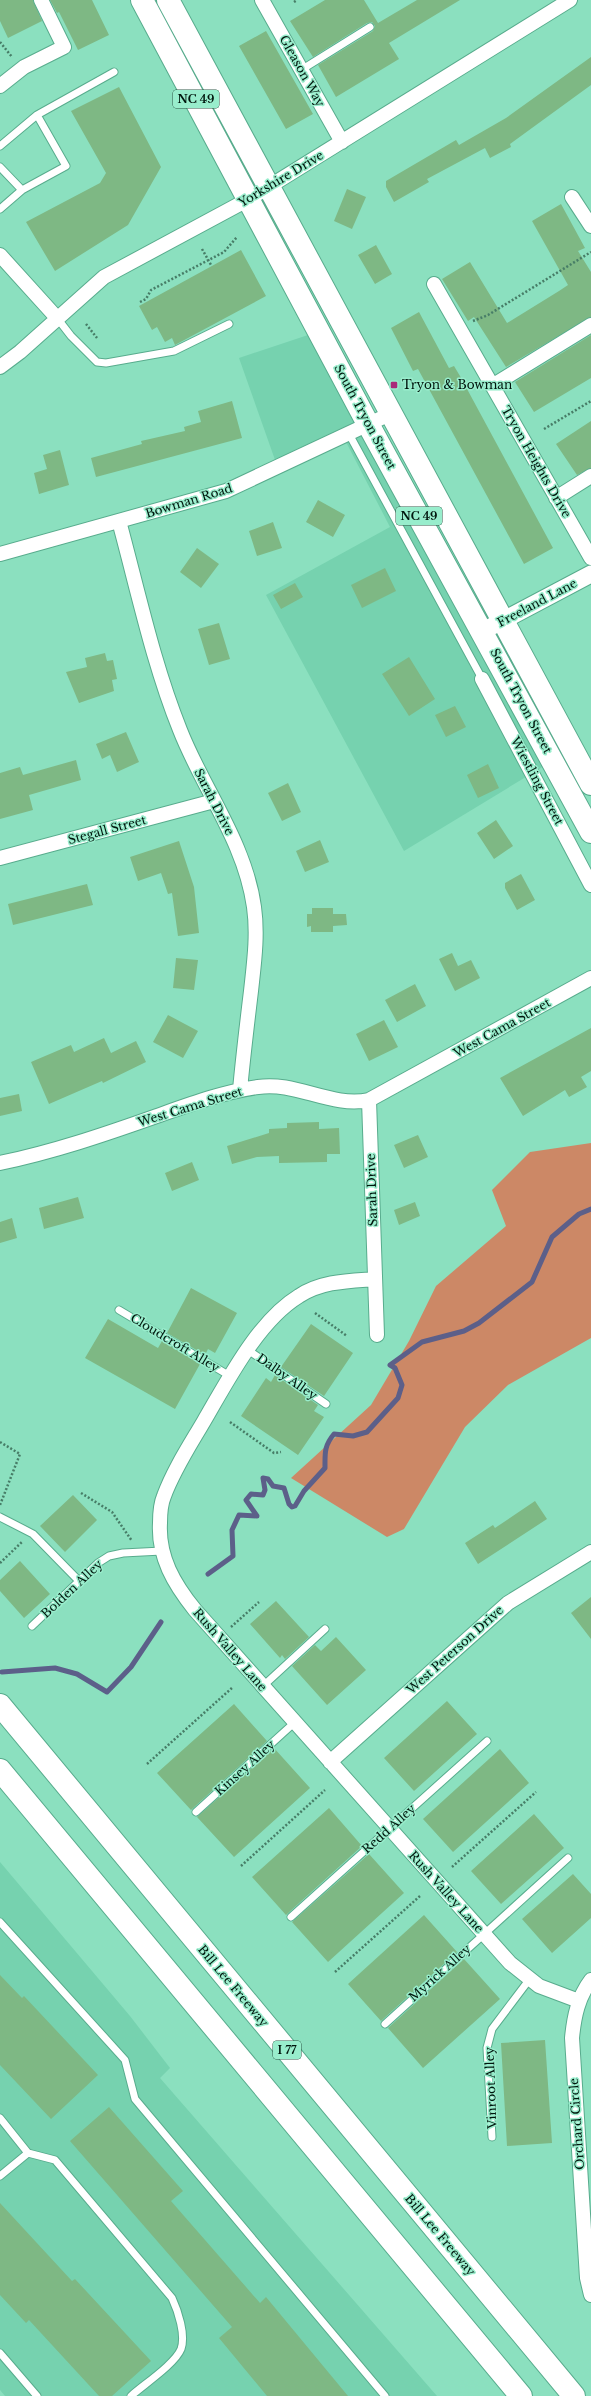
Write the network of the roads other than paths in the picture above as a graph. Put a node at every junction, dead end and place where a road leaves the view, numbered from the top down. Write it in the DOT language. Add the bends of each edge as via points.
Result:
graph roads {
  1 [pos="41,0"];
  2 [pos="142,0"];
  3 [pos="168,0"];
  4 [pos="262,0"];
  5 [pos="570,0"];
  6 [pos="370,27"];
  7 [pos="301,70"];
  8 [pos="114,72"];
  9 [pos="0,86"];
  10 [pos="37,115"];
  11 [pos="342,142"];
  12 [pos="0,146"];
  13 [pos="0,167"];
  14 [pos="270,186"];
  15 [pos="22,190"];
  16 [pos="572,197"];
  17 [pos="249,199"];
  18 [pos="0,209"];
  19 [pos="591,226"];
  20 [pos="0,255"];
  21 [pos="434,284"];
  22 [pos="57,318"];
  23 [pos="229,324"];
  24 [pos="591,325"];
  25 [pos="0,366"];
  26 [pos="492,386"];
  27 [pos="390,414"];
  28 [pos="368,424"];
  29 [pos="349,434"];
  30 [pos="591,476"];
  31 [pos="556,498"];
  32 [pos="119,521"];
  33 [pos="0,554"];
  34 [pos="591,558"];
  35 [pos="591,574"];
  36 [pos="503,621"];
  37 [pos="483,631"];
  38 [pos="480,676"];
  39 [pos="591,784"];
  40 [pos="214,802"];
  41 [pos="591,832"];
  42 [pos="0,858"];
  43 [pos="591,885"];
  44 [pos="591,978"];
  45 [pos="240,1090"];
  46 [pos="369,1100"];
  47 [pos="0,1163"];
  48 [pos="375,1279"];
  49 [pos="119,1310"];
  50 [pos="377,1335"];
  51 [pos="248,1350"];
  52 [pos="230,1376"];
  53 [pos="326,1404"];
  54 [pos="0,1517"];
  55 [pos="162,1551"];
  56 [pos="591,1552"];
  57 [pos="79,1580"];
  58 [pos="32,1626"];
  59 [pos="325,1630"];
  60 [pos="262,1687"];
  61 [pos="0,1704"];
  62 [pos="294,1723"];
  63 [pos="487,1741"];
  64 [pos="330,1762"];
  65 [pos="0,1770"];
  66 [pos="196,1812"];
  67 [pos="390,1829"];
  68 [pos="568,1858"];
  69 [pos="291,1917"];
  70 [pos="0,1922"];
  71 [pos="483,1934"];
  72 [pos="530,1980"];
  73 [pos="591,1980"];
  74 [pos="579,2001"];
  75 [pos="384,2024"];
  76 [pos="0,2118"];
  77 [pos="492,2137"];
  78 [pos="28,2153"];
  79 [pos="0,2176"];
  80 [pos="591,2294"];
  81 [pos="0,2353"];
  82 [pos="37,2396"];
  83 [pos="130,2396"];
  84 [pos="385,2396"];
  85 [pos="521,2396"];
  86 [pos="574,2396"];
  1 -- 9 [label="street" via="64,47 24,67"];
  2 -- 17 [label="main road, South Tryon Street / NC 49"];
  3 -- 14 [label="main road, South Tryon Street / NC 49"];
  4 -- 7 [label="street, Gleason Way"];
  5 -- 11 [label="street, Yorkshire Drive"];
  6 -- 7 [label="lane"];
  7 -- 11 [label="street, Gleason Way"];
  8 -- 10 [label="lane"];
  10 -- 12 [label="lane"];
  10 -- 15 [label="lane" via="66,166"];
  11 -- 14 [label="street, Yorkshire Drive"];
  13 -- 15 [label="lane"];
  14 -- 17 [label="street, Yorkshire Drive"];
  14 -- 27 [label="main road, South Tryon Street / NC 49"];
  15 -- 18 [label="lane"];
  16 -- 19 [label="street"];
  17 -- 22 [label="street, Yorkshire Drive" via="115,270"];
  17 -- 28 [label="main road, South Tryon Street / NC 49"];
  20 -- 22 [label="street"];
  21 -- 26 [label="street, Tryon Heights Drive"];
  22 -- 23 [label="lane" via="97,362 106,363 174,351"];
  22 -- 25 [label="street, Yorkshire Drive"];
  24 -- 26 [label="street"];
  26 -- 31 [label="street, Tryon Heights Drive"];
  27 -- 28 [label="street, Bowman Road"];
  27 -- 36 [label="main road, South Tryon Street / NC 49"];
  28 -- 29 [label="street, Bowman Road"];
  28 -- 37 [label="main road, South Tryon Street / NC 49"];
  29 -- 32 [label="street, Bowman Road" via="226,491"];
  29 -- 38 [label="lane"];
  30 -- 31 [label="street"];
  31 -- 34 [label="street, Tryon Heights Drive"];
  32 -- 33 [label="street, Bowman Road"];
  32 -- 40 [label="street, Sarah Drive" via="172,707"];
  35 -- 36 [label="street, Freeland Lane"];
  36 -- 37 [label="street, Freeland Lane"];
  36 -- 39 [label="main road, South Tryon Street / NC 49"];
  37 -- 41 [label="main road, South Tryon Street / NC 49"];
  38 -- 43 [label="street, Wiestling Street"];
  40 -- 42 [label="street, Stegall Street"];
  40 -- 45 [label="street, Sarah Drive" via="245,870 255,914 257,937"];
  44 -- 46 [label="street, West Cama Street"];
  45 -- 46 [label="street, West Cama Street" via="270,1086 337,1101 354,1103"];
  45 -- 47 [label="street, West Cama Street" via="202,1100 70,1146"];
  46 -- 48 [label="street, Sarah Drive"];
  48 -- 50 [label="street, Sarah Drive"];
  48 -- 51 [label="street, Rush Valley Lane" via="336,1282 300,1295 274,1316"];
  49 -- 52 [label="lane, Cloudcroft Alley"];
  51 -- 52 [label="street, Rush Valley Lane"];
  51 -- 53 [label="lane, Dalby Alley"];
  52 -- 55 [label="street, Rush Valley Lane" via="176,1468 164,1497 160,1522"];
  54 -- 57 [label="lane" via="33,1534"];
  55 -- 57 [label="lane, Bolden Alley" via="109,1556"];
  55 -- 60 [label="street, Rush Valley Lane" via="180,1592"];
  56 -- 64 [label="street, West Peterson Drive" via="508,1603"];
  57 -- 58 [label="lane, Bolden Alley"];
  59 -- 60 [label="lane"];
  60 -- 62 [label="street, Rush Valley Lane"];
  61 -- 86 [label="main road, Bill Lee Freeway / I 77"];
  62 -- 64 [label="street, Rush Valley Lane"];
  62 -- 66 [label="lane, Kinsey Alley"];
  63 -- 67 [label="lane, Redd Alley"];
  64 -- 67 [label="street, Rush Valley Lane"];
  65 -- 85 [label="main road"];
  67 -- 69 [label="lane, Redd Alley"];
  67 -- 71 [label="street, Rush Valley Lane"];
  68 -- 71 [label="lane, Myrick Alley"];
  70 -- 84 [label="lane" via="125,2060 135,2098"];
  71 -- 72 [label="street, Rush Valley Lane"];
  71 -- 75 [label="lane, Myrick Alley"];
  72 -- 74 [label="street, Rush Valley Lane"];
  72 -- 77 [label="lane, Vinroot Alley" via="492,2029 487,2048"];
  73 -- 74 [label="street, Orchard Circle"];
  74 -- 80 [label="street, Orchard Circle" via="572,2038 587,2278"];
  76 -- 78 [label="lane"];
  78 -- 79 [label="lane"];
  78 -- 83 [label="lane" via="55,2160 172,2298 180,2314 181,2349 174,2359"];
  81 -- 82 [label="lane"];
}
